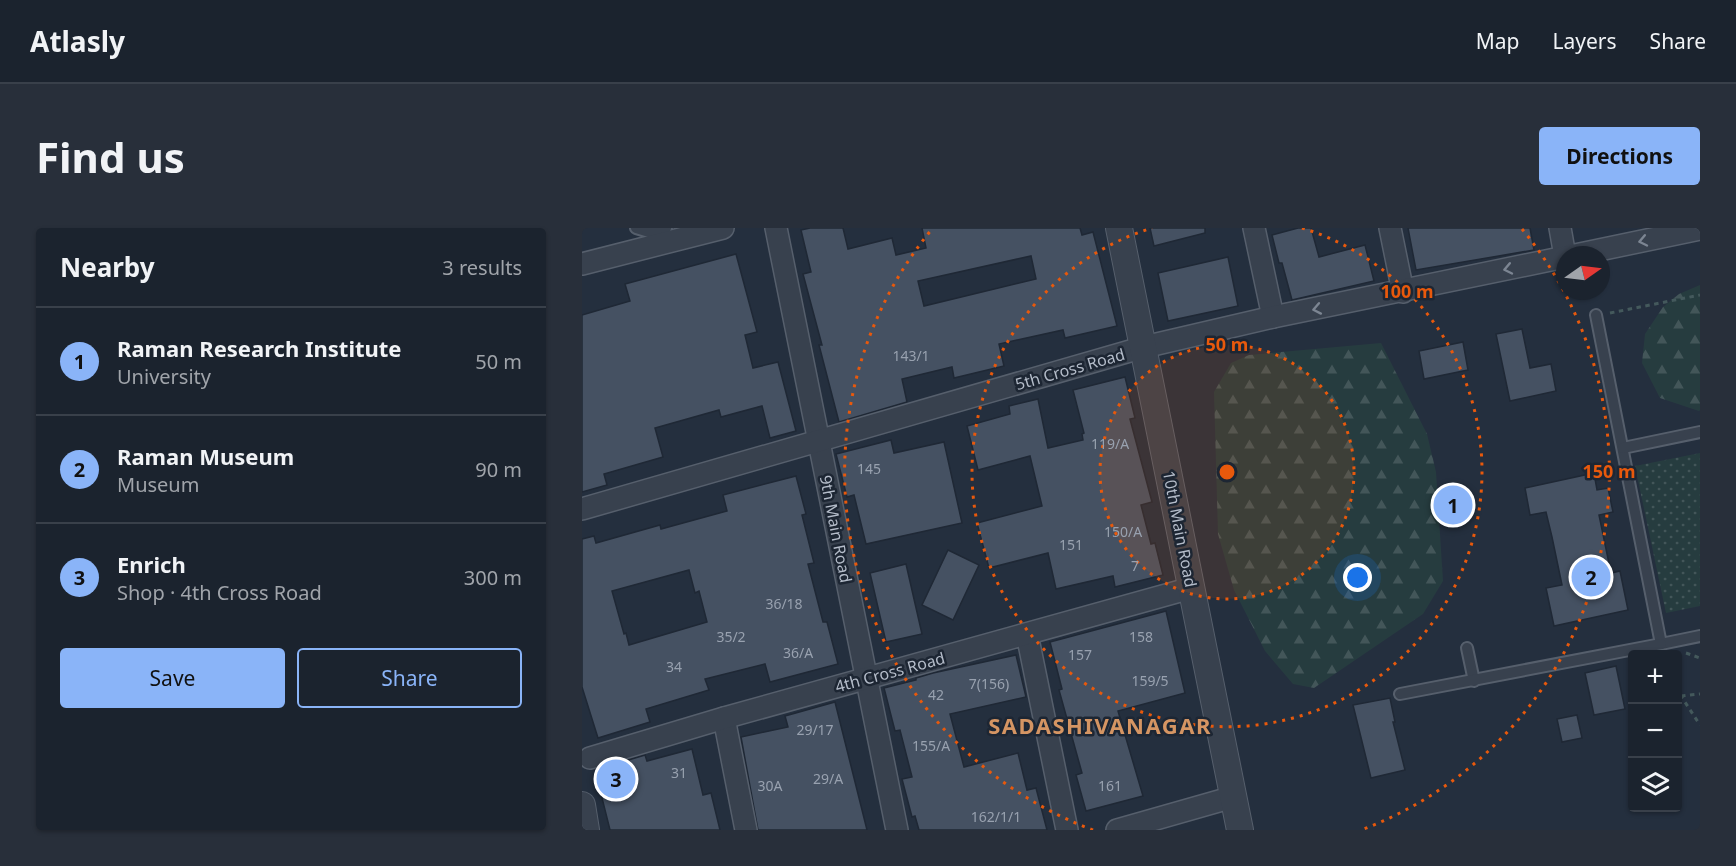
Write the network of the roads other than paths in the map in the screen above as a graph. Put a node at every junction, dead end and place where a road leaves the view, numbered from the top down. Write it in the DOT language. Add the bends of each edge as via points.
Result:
graph roads {
  1 [pos="636,228"];
  2 [pos="666,228"];
  3 [pos="723,228"];
  4 [pos="776,228"];
  5 [pos="1119,228"];
  6 [pos="1254,228"];
  7 [pos="1390,228"];
  8 [pos="1560,228"];
  9 [pos="1692,229"];
  10 [pos="1563,246"];
  11 [pos="1610,247"];
  12 [pos="1556,258"];
  13 [pos="582,264"];
  14 [pos="1402,292"];
  15 [pos="1596,315"];
  16 [pos="1273,317"];
  17 [pos="1144,347"];
  18 [pos="1700,432"];
  19 [pos="819,442"];
  20 [pos="1623,448"];
  21 [pos="582,509"];
  22 [pos="1191,588"];
  23 [pos="1027,634"];
  24 [pos="1700,636"];
  25 [pos="1661,644"];
  26 [pos="1467,648"];
  27 [pos="866,678"];
  28 [pos="1474,681"];
  29 [pos="1400,694"];
  30 [pos="724,718"];
  31 [pos="585,759"];
  32 [pos="1233,797"];
  33 [pos="582,805"];
  34 [pos="586,830"];
  35 [pos="746,830"];
  36 [pos="897,830"];
  37 [pos="1067,830"];
  38 [pos="1117,830"];
  39 [pos="1240,830"];
  1 -- 2 [label="lane" via="649,232"];
  3 -- 13 [label="street"];
  4 -- 19 [label="street, 9th Main Road"];
  5 -- 17 [label="street, 10th Main Road"];
  6 -- 16 [label="street"];
  7 -- 14 [label="street"];
  8 -- 10 [label="street"];
  9 -- 11 [label="street, one-way"];
  12 -- 14 [label="street, 5th Cross Road, one-way"];
  14 -- 16 [label="street, 5th Cross Road, one-way"];
  15 -- 20 [label="lane"];
  16 -- 17 [label="street, 5th Cross Road"];
  17 -- 19 [label="street, 5th Cross Road"];
  17 -- 22 [label="street, 10th Main Road"];
  18 -- 20 [label="lane"];
  19 -- 21 [label="street, 5th Cross Road"];
  19 -- 27 [label="street, 9th Main Road"];
  20 -- 25 [label="lane"];
  22 -- 23 [label="street, 4th Cross Road"];
  22 -- 32 [label="street, 10th Main Road"];
  23 -- 27 [label="street, 4th Cross Road"];
  23 -- 37 [label="street"];
  24 -- 25 [label="lane"];
  25 -- 28 [label="lane"];
  26 -- 28 [label="lane"];
  27 -- 30 [label="street, 4th Cross Road"];
  27 -- 36 [label="street, 9th Main Road"];
  28 -- 29 [label="lane"];
  30 -- 31 [label="street, 4th Cross Road"];
  30 -- 35 [label="street"];
  32 -- 38 [label="street"];
  32 -- 39 [label="street, 10th Main Road"];
  33 -- 34 [label="street"];
}
